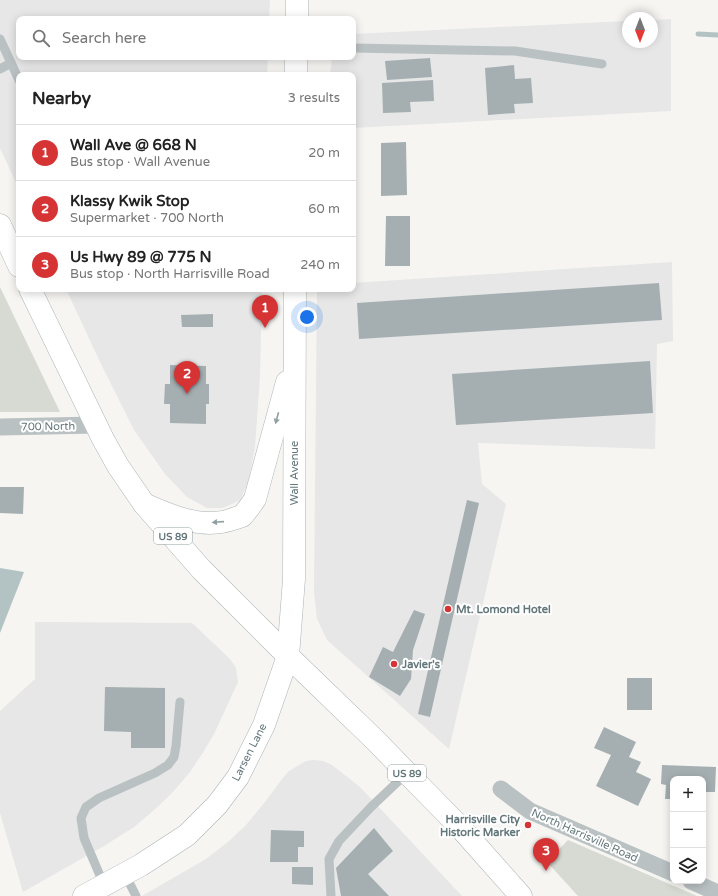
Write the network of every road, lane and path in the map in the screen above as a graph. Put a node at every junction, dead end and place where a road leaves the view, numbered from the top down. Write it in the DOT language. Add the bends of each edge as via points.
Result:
graph roads {
  1 [pos="297,0"];
  2 [pos="297,16"];
  3 [pos="0,39"];
  4 [pos="356,48"];
  5 [pos="296,60"];
  6 [pos="11,63"];
  7 [pos="602,64"];
  8 [pos="0,68"];
  9 [pos="296,72"];
  10 [pos="16,74"];
  11 [pos="0,226"];
  12 [pos="16,260"];
  13 [pos="31,292"];
  14 [pos="295,292"];
  15 [pos="295,354"];
  16 [pos="96,425"];
  17 [pos="0,427"];
  18 [pos="144,504"];
  19 [pos="288,656"];
  20 [pos="180,702"];
  21 [pos="407,773"];
  22 [pos="501,789"];
  23 [pos="670,872"];
  24 [pos="125,874"];
  25 [pos="698,884"];
  26 [pos="104,885"];
  27 [pos="718,893"];
  28 [pos="84,896"];
  29 [pos="136,896"];
  30 [pos="331,896"];
  31 [pos="520,896"];
  1 -- 2 [label="main road"];
  3 -- 6 [label="lane"];
  4 -- 7 [label="lane" via="515,51"];
  5 -- 9 [label="main road"];
  6 -- 8 [label="lane"];
  6 -- 10 [label="lane"];
  11 -- 12 [label="main road"];
  13 -- 16 [label="main road, US 89"];
  14 -- 15 [label="main road, Wall Avenue"];
  15 -- 18 [label="main road, one-way" via="255,499 241,516 217,523 194,522"];
  15 -- 19 [label="main road, Wall Avenue" via="294,579"];
  16 -- 17 [label="street, 700 North"];
  16 -- 18 [label="main road, US 89" via="118,466"];
  18 -- 19 [label="main road, US 89" via="201,569"];
  19 -- 21 [label="main road, US 89"];
  19 -- 24 [label="main road, Larsen Lane" via="264,724 238,776 217,805 187,835"];
  20 -- 26 [label="lane" via="174,758 155,773 99,798 86,807 81,818 84,838"];
  21 -- 30 [label="lane" via="339,841 329,859"];
  21 -- 31 [label="main road, US 89" via="458,825"];
  22 -- 23 [label="street, North Harrisville Road" via="530,812"];
  24 -- 26 [label="main road, Larsen Lane"];
  24 -- 29 [label="lane"];
  25 -- 27 [label="street"];
  26 -- 28 [label="main road, Larsen Lane"];
}
